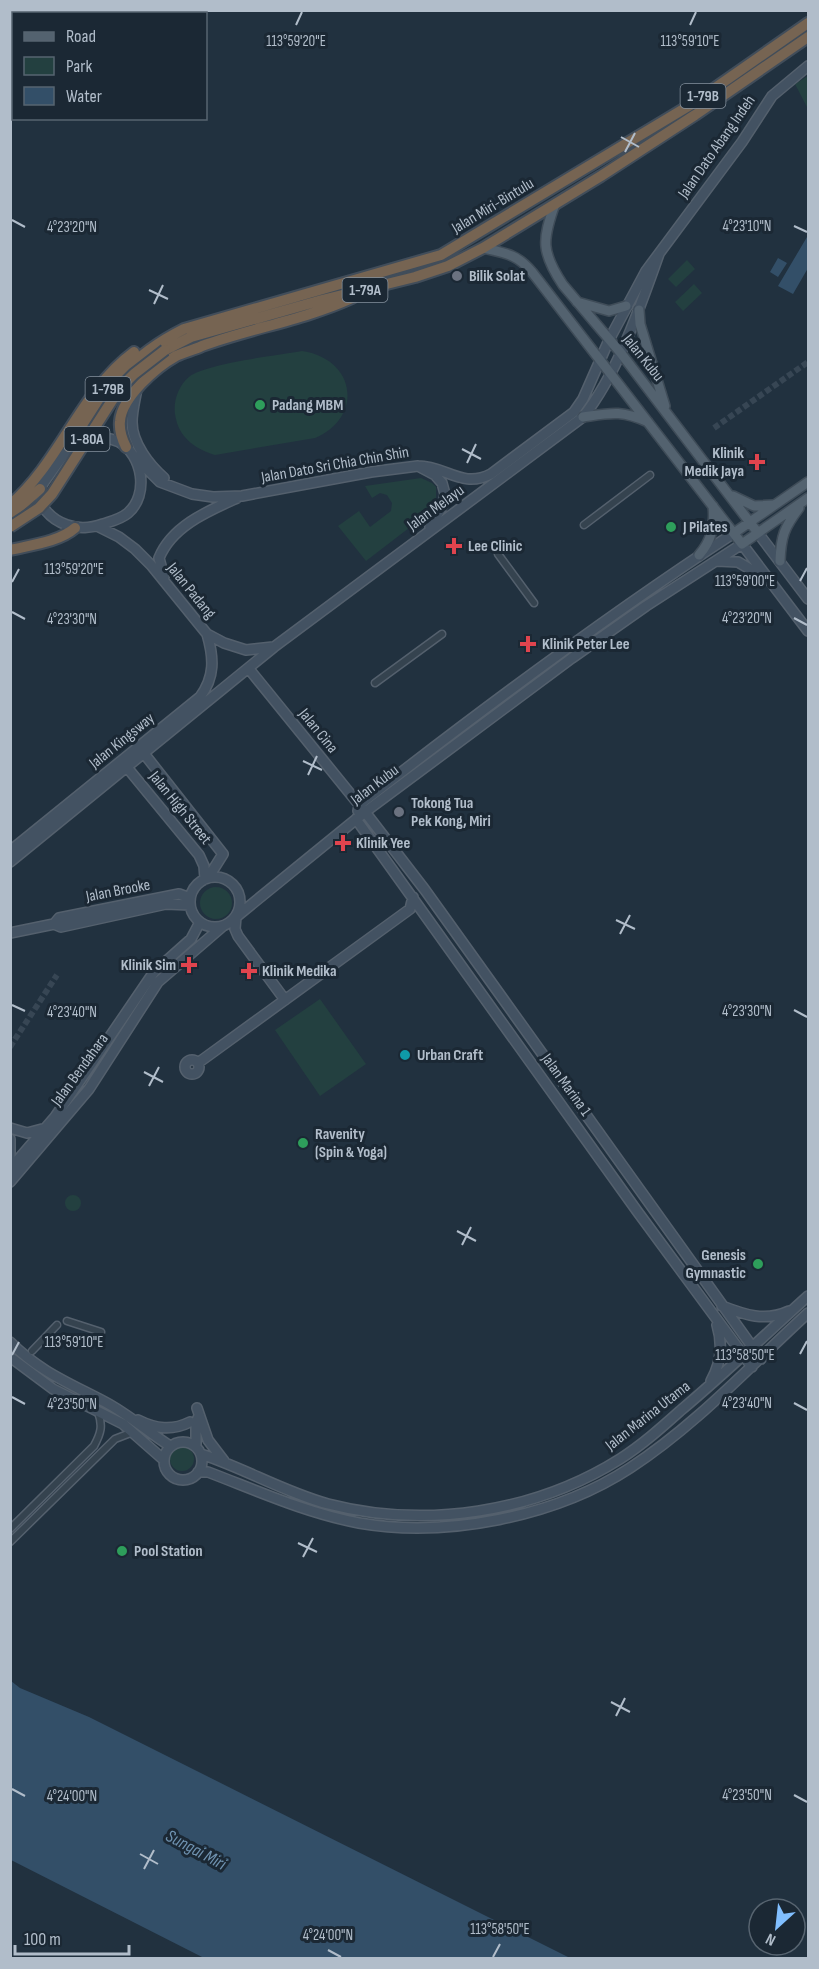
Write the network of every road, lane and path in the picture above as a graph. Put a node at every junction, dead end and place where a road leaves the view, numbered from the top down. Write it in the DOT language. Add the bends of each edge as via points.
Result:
graph roads {
  1 [pos="808,23"];
  2 [pos="808,37"];
  3 [pos="808,66"];
  4 [pos="594,164"];
  5 [pos="601,176"];
  6 [pos="555,204"];
  7 [pos="483,248"];
  8 [pos="660,254"];
  9 [pos="371,289"];
  10 [pos="577,302"];
  11 [pos="626,306"];
  12 [pos="639,310"];
  13 [pos="609,340"];
  14 [pos="162,346"];
  15 [pos="620,352"];
  16 [pos="600,361"];
  17 [pos="610,373"];
  18 [pos="137,389"];
  19 [pos="668,414"];
  20 [pos="583,417"];
  21 [pos="650,423"];
  22 [pos="69,447"];
  23 [pos="126,447"];
  24 [pos="134,456"];
  25 [pos="418,466"];
  26 [pos="650,475"];
  27 [pos="808,482"];
  28 [pos="40,489"];
  29 [pos="183,492"];
  30 [pos="728,493"];
  31 [pos="242,496"];
  32 [pos="806,500"];
  33 [pos="776,504"];
  34 [pos="10,505"];
  35 [pos="713,506"];
  36 [pos="10,515"];
  37 [pos="750,522"];
  38 [pos="584,525"];
  39 [pos="97,526"];
  40 [pos="10,527"];
  41 [pos="75,528"];
  42 [pos="734,533"];
  43 [pos="758,533"];
  44 [pos="425,534"];
  45 [pos="742,544"];
  46 [pos="10,550"];
  47 [pos="498,554"];
  48 [pos="699,555"];
  49 [pos="714,561"];
  50 [pos="780,561"];
  51 [pos="165,583"];
  52 [pos="774,584"];
  53 [pos="808,599"];
  54 [pos="534,603"];
  55 [pos="808,631"];
  56 [pos="207,634"];
  57 [pos="442,634"];
  58 [pos="274,647"];
  59 [pos="249,669"];
  60 [pos="375,683"];
  61 [pos="141,750"];
  62 [pos="124,764"];
  63 [pos="362,808"];
  64 [pos="356,819"];
  65 [pos="10,851"];
  66 [pos="10,862"];
  67 [pos="206,878"];
  68 [pos="413,897"];
  69 [pos="190,902"];
  70 [pos="236,917"];
  71 [pos="200,922"];
  72 [pos="224,926"];
  73 [pos="10,933"];
  74 [pos="285,1000"];
  75 [pos="198,1063"];
  76 [pos="46,1127"];
  77 [pos="10,1129"];
  78 [pos="10,1139"];
  79 [pos="32,1151"];
  80 [pos="10,1162"];
  81 [pos="10,1169"];
  82 [pos="10,1182"];
  83 [pos="808,1296"];
  84 [pos="722,1305"];
  85 [pos="793,1310"];
  86 [pos="712,1313"];
  87 [pos="808,1313"];
  88 [pos="67,1321"];
  89 [pos="57,1325"];
  90 [pos="101,1332"];
  91 [pos="10,1342"];
  92 [pos="752,1348"];
  93 [pos="32,1351"];
  94 [pos="10,1357"];
  95 [pos="742,1357"];
  96 [pos="761,1359"];
  97 [pos="752,1367"];
  98 [pos="707,1388"];
  99 [pos="98,1412"];
  100 [pos="125,1414"];
  101 [pos="199,1416"];
  102 [pos="190,1422"];
  103 [pos="134,1432"];
  104 [pos="184,1442"];
  105 [pos="170,1446"];
  106 [pos="199,1450"];
  107 [pos="164,1460"];
  108 [pos="224,1461"];
  109 [pos="198,1472"];
  110 [pos="10,1529"];
  111 [pos="10,1542"];
  1 -- 4 [label="highway, Jalan Miri-Bintulu / 1-79B" via="692,104"];
  2 -- 5 [label="highway, Jalan Miri-Bintulu / 1-79A"];
  3 -- 8 [label="street, Jalan Dato Abang Indeh" via="772,96"];
  4 -- 5 [label="highway"];
  4 -- 14 [label="highway, Jalan Miri-Bintulu / 1-79B" via="441,255 184,329"];
  5 -- 6 [label="highway, Jalan Miri-Bintulu / 1-79A"];
  6 -- 7 [label="highway, Jalan Miri-Bintulu / 1-79A"];
  6 -- 10 [label="main road, Jalan Kubu" via="544,238 547,254 552,269"];
  7 -- 9 [label="highway, Jalan Miri-Bintulu / 1-79A" via="448,266"];
  7 -- 16 [label="main road" via="522,261"];
  8 -- 11 [label="street, Jalan Dato Abang Indeh"];
  8 -- 12 [label="street, Jalan Dato Abang Indeh"];
  9 -- 14 [label="highway, Jalan Miri-Bintulu / 1-79A"];
  9 -- 18 [label="highway" via="327,309 224,338 176,357"];
  10 -- 11 [label="main road" via="609,311"];
  10 -- 13 [label="main road, Jalan Kubu"];
  11 -- 13 [label="street, Jalan Dato Abang Indeh"];
  12 -- 15 [label="street, Jalan Dato Abang Indeh"];
  12 -- 19 [label="main road"];
  13 -- 15 [label="main road, Jalan Kubu"];
  13 -- 16 [label="street, Jalan Melayu"];
  14 -- 22 [label="highway, 1-79B" via="120,375"];
  14 -- 34 [label="highway" via="142,347 113,370 98,386 44,468"];
  14 -- 40 [label="highway, 1-80A, bridge" via="120,388 52,494"];
  15 -- 17 [label="street, Jalan Melayu"];
  15 -- 19 [label="main road, Jalan Kubu"];
  16 -- 17 [label="main road"];
  16 -- 25 [label="street, Jalan Melayu" via="574,412 491,474 471,480"];
  17 -- 20 [label="street, Jalan Melayu"];
  17 -- 21 [label="main road"];
  18 -- 23 [label="highway" via="122,410 119,423"];
  18 -- 29 [label="street" via="132,424 137,441 158,472"];
  19 -- 30 [label="main road, Jalan Kubu"];
  20 -- 21 [label="main road" via="616,412"];
  20 -- 44 [label="street, Jalan Melayu"];
  21 -- 35 [label="main road"];
  22 -- 23 [label="street" via="87,437 119,442"];
  22 -- 28 [label="street"];
  23 -- 24 [label="street"];
  24 -- 29 [label="street, Jalan Dato Sri Chia Chin Shin" via="160,482"];
  24 -- 39 [label="street" via="140,472 137,502 120,519"];
  25 -- 31 [label="street, Jalan Dato Sri Chia Chin Shin"];
  25 -- 44 [label="street, Jalan Dato Sri Chia Chin Shin" via="435,475 445,494 440,511"];
  26 -- 38 [label="street"];
  27 -- 33 [label="main road, Jalan Kubu"];
  28 -- 36 [label="highway"];
  28 -- 41 [label="street" via="41,501 49,514"];
  29 -- 31 [label="street, Jalan Dato Sri Chia Chin Shin"];
  30 -- 33 [label="main road" via="754,506"];
  30 -- 37 [label="main road, Jalan Kubu"];
  31 -- 51 [label="street, Jalan Dato Sri Chia Chin Shin" via="192,521 168,543 159,558"];
  32 -- 43 [label="main road, Jalan Kubu"];
  32 -- 50 [label="main road" via="784,530"];
  33 -- 37 [label="main road, Jalan Kubu"];
  35 -- 42 [label="main road"];
  35 -- 48 [label="main road" via="712,535"];
  37 -- 42 [label="main road, Jalan Kubu"];
  37 -- 43 [label="main road, Jalan Kubu"];
  39 -- 41 [label="street"];
  39 -- 51 [label="street, Jalan Padang" via="135,549"];
  41 -- 46 [label="highway" via="59,537"];
  42 -- 45 [label="main road"];
  42 -- 48 [label="street, Jalan Kubu"];
  43 -- 45 [label="main road, Jalan Kubu"];
  43 -- 50 [label="street"];
  44 -- 58 [label="street, Jalan Melayu"];
  45 -- 49 [label="street, Jalan Kubu"];
  45 -- 52 [label="street"];
  47 -- 54 [label="street"];
  48 -- 63 [label="street, Jalan Kubu" via="566,650"];
  49 -- 52 [label="street" via="738,562"];
  49 -- 63 [label="street, Jalan Kubu"];
  50 -- 53 [label="street"];
  51 -- 56 [label="street, Jalan Padang"];
  52 -- 55 [label="street"];
  56 -- 58 [label="street, Jalan Padang" via="246,650"];
  56 -- 61 [label="street, Jalan Kingsway" via="213,664 206,690"];
  57 -- 60 [label="street"];
  58 -- 59 [label="street, Jalan Melayu"];
  59 -- 61 [label="street, Jalan Kingsway"];
  59 -- 63 [label="street, Jalan Cina"];
  61 -- 62 [label="street, Jalan Kingsway"];
  61 -- 67 [label="street, Jalan High Street" via="223,854"];
  62 -- 65 [label="street, Jalan Kingsway"];
  62 -- 66 [label="street, Jalan Kingsway"];
  62 -- 67 [label="street, Jalan High Street" via="199,855"];
  63 -- 64 [label="street, Jalan Kubu"];
  63 -- 84 [label="street, Jalan Marina 1"];
  64 -- 68 [label="street, Jalan Marina 1"];
  64 -- 70 [label="street"];
  67 -- 69 [label="street" via="195,887"];
  67 -- 70 [label="street" via="224,878 234,885 241,903"];
  68 -- 74 [label="street" via="410,909"];
  68 -- 86 [label="street, Jalan Marina 1"];
  69 -- 71 [label="street"];
  69 -- 73 [label="street, Jalan Brooke" via="178,894 59,918 54,924"];
  70 -- 72 [label="street"];
  70 -- 74 [label="street" via="238,936"];
  71 -- 72 [label="street" via="207,927"];
  71 -- 76 [label="street, Jalan Bendahara" via="191,939 154,972"];
  72 -- 79 [label="street, Jalan Bendahara" via="158,982 89,1089"];
  74 -- 75 [label="street"];
  76 -- 77 [label="street" via="27,1133"];
  76 -- 79 [label="street, Jalan Bendahara"];
  77 -- 79 [label="street"];
  78 -- 80 [label="street"];
  79 -- 81 [label="street, Jalan Bendahara"];
  79 -- 82 [label="street, Jalan Bendahara"];
  83 -- 85 [label="street, Jalan Marina Utama"];
  84 -- 85 [label="street" via="758,1317 780,1316"];
  84 -- 92 [label="street, Jalan Marina 1"];
  85 -- 92 [label="street, Jalan Marina Utama"];
  86 -- 95 [label="street, Jalan Marina 1"];
  86 -- 98 [label="street" via="721,1351"];
  87 -- 96 [label="street, Jalan Marina Utama"];
  88 -- 90 [label="street"];
  89 -- 93 [label="street"];
  91 -- 100 [label="street" via="47,1373"];
  92 -- 95 [label="street, Jalan Marina Utama"];
  92 -- 96 [label="street, Jalan Marina 1"];
  94 -- 99 [label="street" via="29,1378"];
  95 -- 97 [label="street, Jalan Marina 1"];
  95 -- 98 [label="street, Jalan Marina Utama"];
  96 -- 97 [label="street, Jalan Marina Utama"];
  97 -- 109 [label="street, Jalan Marina Utama" via="628,1470 572,1497 497,1521 438,1528 359,1523 298,1507 208,1472"];
  98 -- 108 [label="street, Jalan Marina Utama" via="638,1446 595,1473 533,1498 462,1514 406,1516 362,1511 327,1503"];
  99 -- 103 [label="street"];
  99 -- 110 [label="street" via="101,1432 94,1446"];
  100 -- 102 [label="street" via="171,1429"];
  100 -- 105 [label="street"];
  101 -- 102 [label="street" via="197,1408"];
  101 -- 106 [label="street"];
  101 -- 108 [label="street" via="208,1440"];
  102 -- 104 [label="street"];
  103 -- 107 [label="street"];
  103 -- 111 [label="street" via="115,1439"];
  104 -- 105 [label="street"];
  104 -- 106 [label="street"];
  105 -- 107 [label="street"];
  106 -- 108 [label="street, Jalan Marina Utama"];
  106 -- 109 [label="street" via="202,1467"];
  107 -- 109 [label="street" via="168,1472 177,1479 189,1479"];
}
